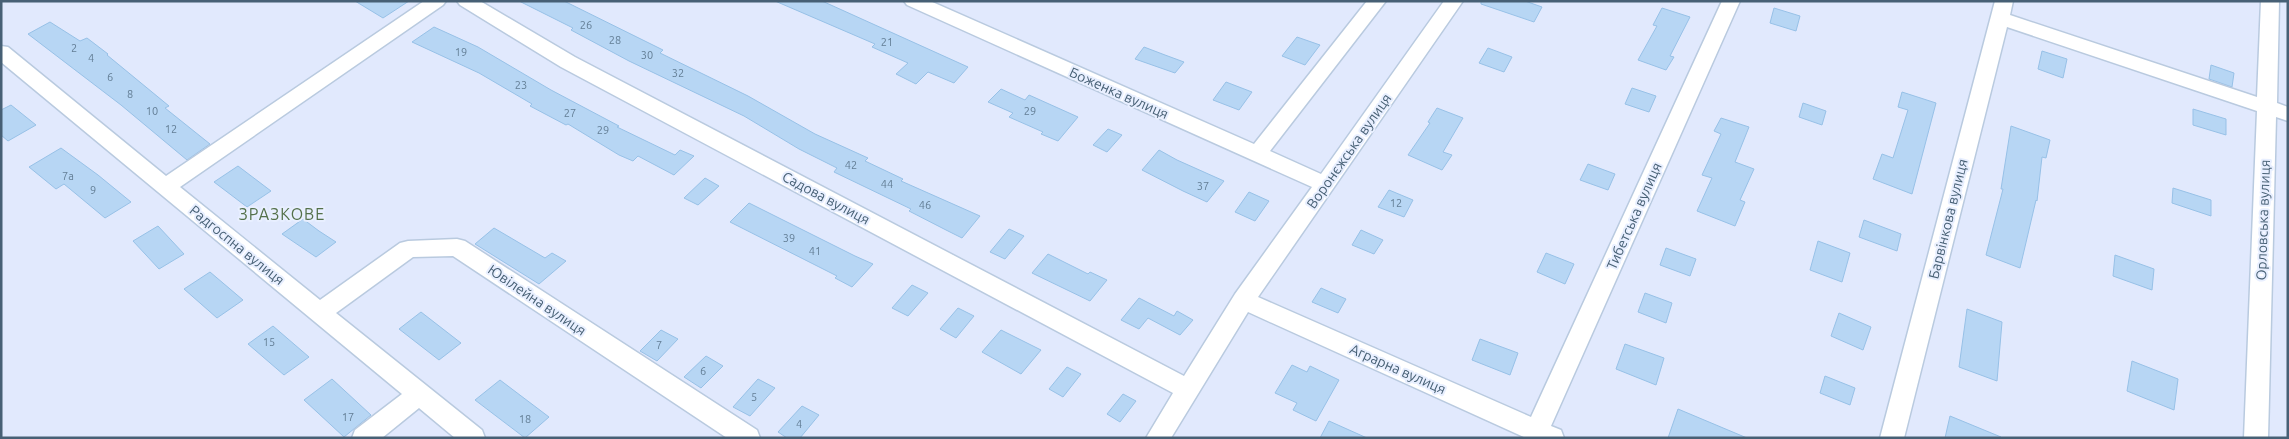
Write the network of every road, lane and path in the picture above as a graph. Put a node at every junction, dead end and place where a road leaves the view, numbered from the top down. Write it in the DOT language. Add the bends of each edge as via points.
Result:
graph roads {
  1 [pos="437,1"];
  2 [pos="466,1"];
  3 [pos="913,1"];
  4 [pos="1376,1"];
  5 [pos="1454,1"];
  6 [pos="1731,1"];
  7 [pos="2270,1"];
  8 [pos="2001,10"];
  9 [pos="1,52"];
  10 [pos="2267,107"];
  11 [pos="2288,114"];
  12 [pos="1257,154"];
  13 [pos="1325,184"];
  14 [pos="165,187"];
  15 [pos="1243,300"];
  16 [pos="321,312"];
  17 [pos="1189,390"];
  18 [pos="420,394"];
  19 [pos="1544,434"];
  20 [pos="364,438"];
  21 [pos="473,438"];
  22 [pos="748,438"];
  23 [pos="1158,438"];
  24 [pos="1892,438"];
  25 [pos="2256,438"];
  1 -- 14 [label="street"];
  2 -- 17 [label="street, Садова вулиця" via="568,62"];
  3 -- 12 [label="street, Боженка вулиця"];
  4 -- 12 [label="street"];
  5 -- 13 [label="street, Воронєжська вулиця"];
  6 -- 19 [label="street, Тибетська вулиця"];
  7 -- 10 [label="street, Орловська вулиця"];
  8 -- 10 [label="street"];
  8 -- 24 [label="street, Барвінкова вулиця"];
  9 -- 14 [label="street, Радгоспна вулиця"];
  10 -- 11 [label="street"];
  10 -- 25 [label="street, Орловська вулиця"];
  12 -- 13 [label="street, Боженка вулиця"];
  13 -- 15 [label="street, Воронєжська вулиця"];
  14 -- 16 [label="street, Радгоспна вулиця"];
  15 -- 17 [label="street, Воронєжська вулиця"];
  15 -- 19 [label="street, Аграрна вулиця"];
  16 -- 18 [label="street, Радгоспна вулиця"];
  16 -- 22 [label="street, Ювілейна вулиця" via="408,249 457,247"];
  17 -- 23 [label="street, Воронєжська вулиця"];
  18 -- 20 [label="street"];
  18 -- 21 [label="street, Радгоспна вулиця"];
}
